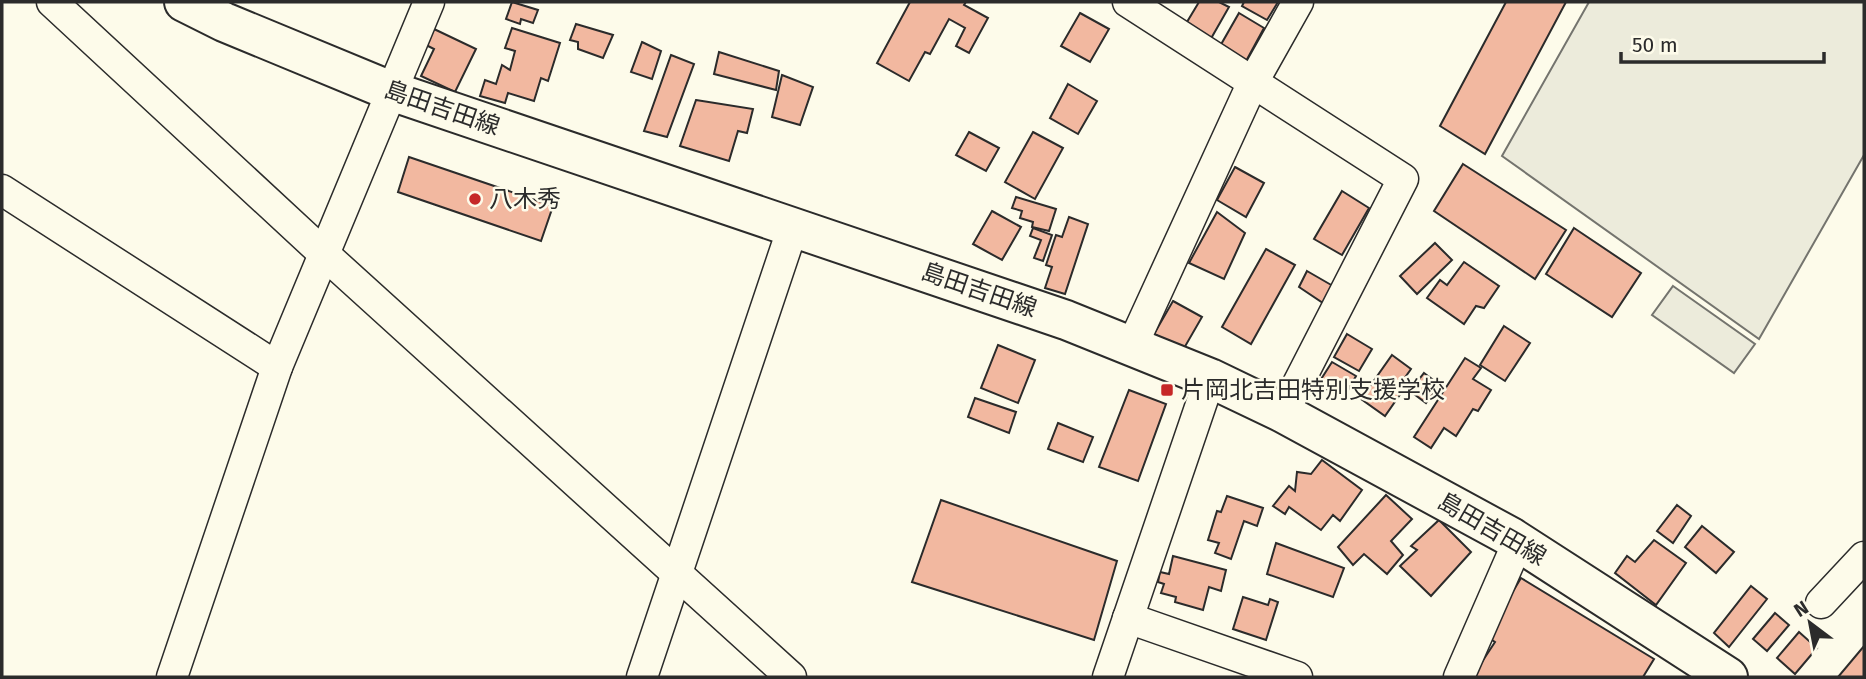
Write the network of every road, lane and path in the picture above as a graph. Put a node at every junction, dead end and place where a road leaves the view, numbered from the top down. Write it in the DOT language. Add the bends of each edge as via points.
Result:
graph roads {
  1 [pos="52,2"];
  2 [pos="184,2"];
  3 [pos="429,2"];
  4 [pos="1128,2"];
  5 [pos="1298,2"];
  6 [pos="1253,82"];
  7 [pos="391,91"];
  8 [pos="2,190"];
  9 [pos="793,227"];
  10 [pos="323,253"];
  11 [pos="1132,346"];
  12 [pos="277,367"];
  13 [pos="1210,378"];
  14 [pos="1283,413"];
  15 [pos="1518,542"];
  16 [pos="1864,557"];
  17 [pos="677,573"];
  18 [pos="1821,603"];
  19 [pos="1128,618"];
  20 [pos="172,677"];
  21 [pos="642,677"];
  22 [pos="791,677"];
  23 [pos="1108,677"];
  24 [pos="1297,677"];
  25 [pos="1460,677"];
  26 [pos="1728,677"];
  1 -- 10 [label="street"];
  2 -- 7 [label="main road, 島田吉田線"];
  3 -- 7 [label="street"];
  4 -- 6 [label="street"];
  5 -- 6 [label="street"];
  6 -- 11 [label="street"];
  6 -- 14 [label="street" via="1403,179"];
  7 -- 9 [label="main road, 島田吉田線"];
  7 -- 10 [label="street"];
  8 -- 12 [label="street"];
  9 -- 11 [label="main road, 島田吉田線"];
  9 -- 17 [label="street"];
  10 -- 12 [label="street"];
  10 -- 17 [label="street"];
  11 -- 13 [label="main road, 島田吉田線"];
  12 -- 20 [label="street"];
  13 -- 14 [label="main road, 島田吉田線"];
  13 -- 19 [label="street"];
  14 -- 15 [label="main road, 島田吉田線"];
  15 -- 25 [label="street"];
  15 -- 26 [label="main road, 島田吉田線"];
  16 -- 18 [label="street"];
  17 -- 21 [label="street"];
  17 -- 22 [label="street"];
  19 -- 23 [label="street"];
  19 -- 24 [label="street"];
}
